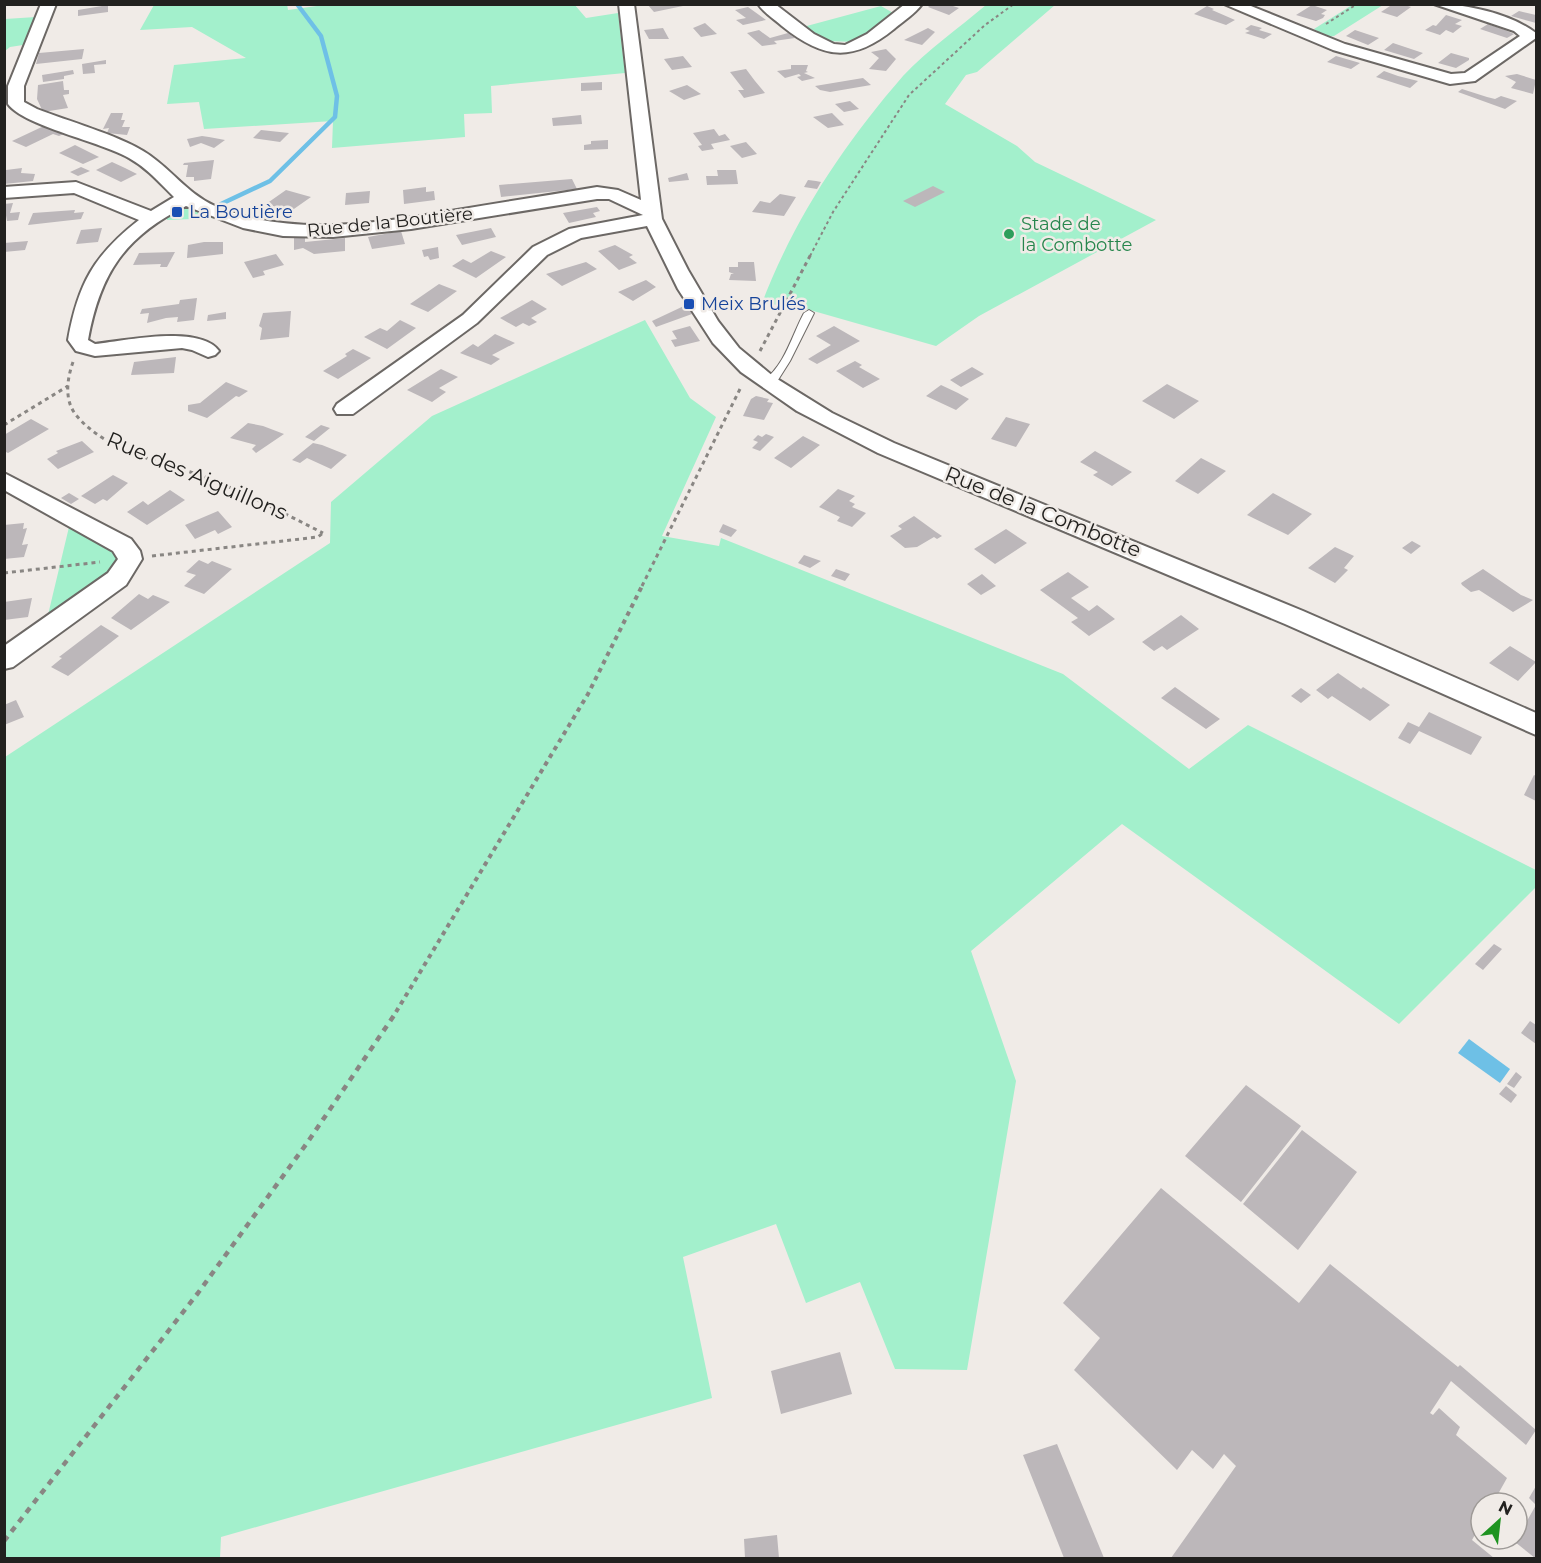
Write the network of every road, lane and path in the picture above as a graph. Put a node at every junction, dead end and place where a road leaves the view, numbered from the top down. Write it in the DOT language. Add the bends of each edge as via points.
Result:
graph roads {
  1 [pos="49,4"];
  2 [pos="626,4"];
  3 [pos="765,4"];
  4 [pos="915,4"];
  5 [pos="1014,4"];
  6 [pos="1231,4"];
  7 [pos="1357,4"];
  8 [pos="1441,4"];
  9 [pos="1307,35"];
  10 [pos="14,104"];
  11 [pos="645,159"];
  12 [pos="622,182"];
  13 [pos="648,187"];
  14 [pos="4,193"];
  15 [pos="186,199"];
  16 [pos="652,215"];
  17 [pos="154,218"];
  18 [pos="809,313"];
  19 [pos="83,347"];
  20 [pos="208,351"];
  21 [pos="751,368"];
  22 [pos="768,382"];
  23 [pos="68,386"];
  24 [pos="345,409"];
  25 [pos="4,425"];
  26 [pos="4,480"];
  27 [pos="130,559"];
  28 [pos="4,573"];
  29 [pos="4,660"];
  30 [pos="1536,725"];
  31 [pos="4,1541"];
  1 -- 10 [label="street"];
  2 -- 11 [label="street, Rue de la Combotte"];
  3 -- 4 [label="street" via="819,44 844,49 863,44"];
  5 -- 21 [label="path" via="985,25 909,95 832,212"];
  6 -- 9 [label="street"];
  7 -- 9 [label="path"];
  8 -- 9 [label="street" via="1519,28 1530,36 1469,78 1458,79"];
  10 -- 15 [label="street, Rue de la Boutière" via="134,153 154,166"];
  11 -- 12 [label="street"];
  11 -- 13 [label="street, Rue de la Combotte"];
  12 -- 13 [label="street, Rue de la Boutière"];
  12 -- 15 [label="street, Rue de la Boutière" via="581,195 451,218 312,231 243,222"];
  12 -- 16 [label="street, Rue de la Boutière"];
  13 -- 16 [label="street, Rue de la Combotte"];
  14 -- 17 [label="street" via="76,187"];
  15 -- 17 [label="street"];
  16 -- 21 [label="street, Rue de la Combotte" via="666,248 721,339"];
  16 -- 24 [label="street" via="576,233 540,251 470,319"];
  17 -- 19 [label="street" via="110,254 91,284 78,339"];
  18 -- 22 [label="lane" via="793,340 781,373"];
  19 -- 20 [label="street" via="95,350 182,342 198,344"];
  19 -- 23 [label="path" via="71,365"];
  21 -- 22 [label="street, Rue de la Combotte"];
  21 -- 31 [label="path" via="588,694 399,1008 308,1143 198,1293"];
  22 -- 30 [label="street, Rue de la Combotte" via="821,417 886,448 1323,629"];
  23 -- 25 [label="path"];
  23 -- 27 [label="path, Rue des Aiguillons" via="70,406 76,415 114,443 215,482 323,532 318,537"];
  26 -- 27 [label="street" via="122,544"];
  27 -- 28 [label="path"];
  27 -- 29 [label="street" via="117,579"];
}
